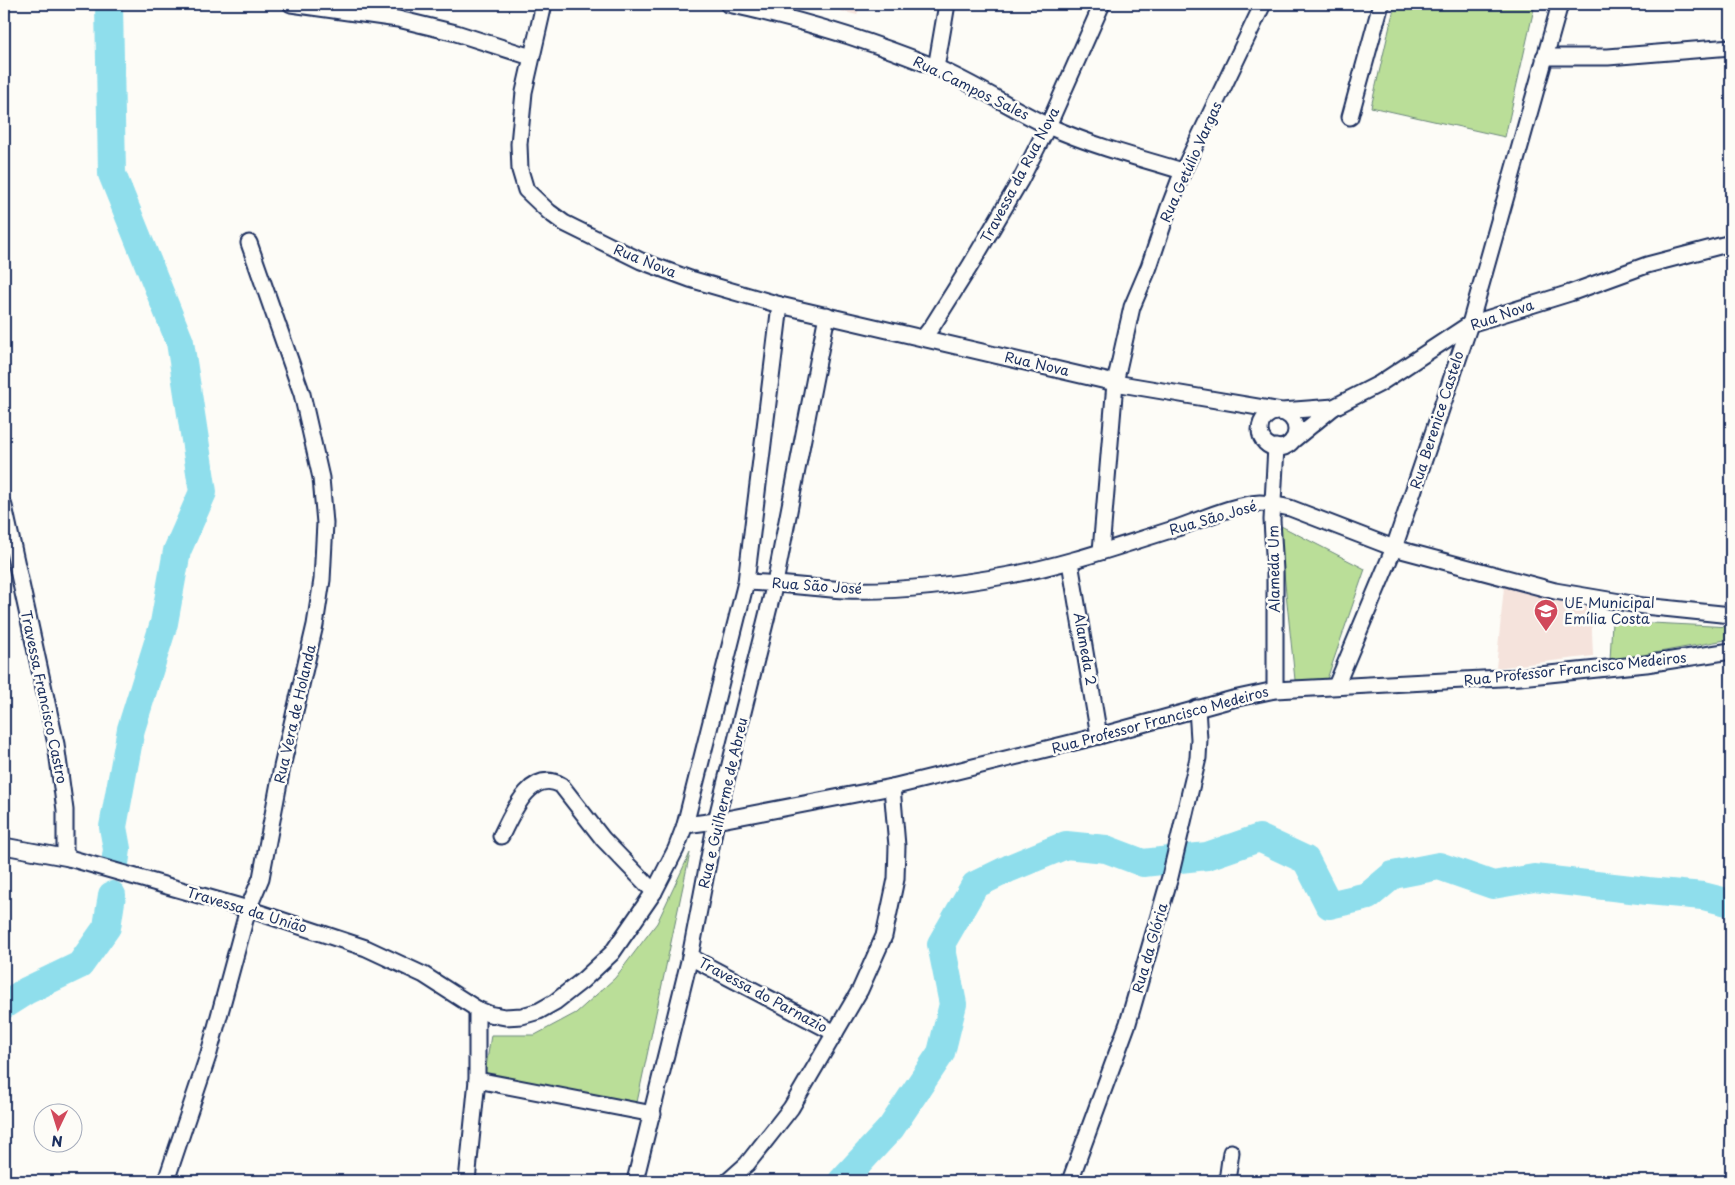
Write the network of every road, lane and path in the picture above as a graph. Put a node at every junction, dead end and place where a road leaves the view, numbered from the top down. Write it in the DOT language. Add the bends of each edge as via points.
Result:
graph roads {
  1 [pos="291,4"];
  2 [pos="544,4"];
  3 [pos="728,4"];
  4 [pos="947,4"];
  5 [pos="1102,4"];
  6 [pos="1263,4"];
  7 [pos="1381,4"];
  8 [pos="1560,4"];
  9 [pos="351,8"];
  10 [pos="1731,47"];
  11 [pos="530,57"];
  12 [pos="1544,57"];
  13 [pos="936,68"];
  14 [pos="1350,117"];
  15 [pos="1048,126"];
  16 [pos="1183,171"];
  17 [pos="249,243"];
  18 [pos="1731,243"];
  19 [pos="780,304"];
  20 [pos="827,315"];
  21 [pos="1470,324"];
  22 [pos="922,338"];
  23 [pos="1115,383"];
  24 [pos="1249,405"];
  25 [pos="1334,407"];
  26 [pos="1282,411"];
  27 [pos="1260,432"];
  28 [pos="1292,441"];
  29 [pos="1276,447"];
  30 [pos="1274,504"];
  31 [pos="4,506"];
  32 [pos="1394,548"];
  33 [pos="1100,551"];
  34 [pos="1070,562"];
  35 [pos="746,582"];
  36 [pos="775,583"];
  37 [pos="1731,615"];
  38 [pos="1731,651"];
  39 [pos="1336,686"];
  40 [pos="1275,690"];
  41 [pos="1197,708"];
  42 [pos="1100,736"];
  43 [pos="892,787"];
  44 [pos="716,821"];
  45 [pos="685,825"];
  46 [pos="501,836"];
  47 [pos="4,846"];
  48 [pos="69,858"];
  49 [pos="654,892"];
  50 [pos="248,909"];
  51 [pos="690,957"];
  52 [pos="478,1009"];
  53 [pos="835,1033"];
  54 [pos="476,1080"];
  55 [pos="653,1114"];
  56 [pos="1230,1152"];
  57 [pos="166,1181"];
  58 [pos="467,1181"];
  59 [pos="635,1181"];
  60 [pos="728,1181"];
  61 [pos="1070,1181"];
  62 [pos="1227,1181"];
  1 -- 9 [label="street"];
  2 -- 11 [label="street, Rua Nova"];
  3 -- 13 [label="street, Rua Campos Sales" via="815,24"];
  4 -- 13 [label="street"];
  5 -- 15 [label="street, Travessa da Rua Nova"];
  6 -- 16 [label="street, Rua Getúlio Vargas"];
  7 -- 14 [label="street"];
  8 -- 12 [label="street, Rua Berenice Castelo"];
  9 -- 11 [label="street" via="430,26"];
  10 -- 12 [label="street" via="1608,57"];
  11 -- 19 [label="street, Rua Nova" via="519,144 520,170 526,190 536,200 564,223 641,261 690,279"];
  12 -- 21 [label="street, Rua Berenice Castelo"];
  13 -- 15 [label="street, Rua Campos Sales"];
  15 -- 16 [label="street, Rua Campos Sales"];
  15 -- 22 [label="street, Travessa da Rua Nova" via="970,266"];
  16 -- 23 [label="street, Rua Getúlio Vargas" via="1132,307"];
  17 -- 50 [label="street, Rua Vera de Holanda" via="302,394 321,478 325,523 322,580 315,625 261,878"];
  18 -- 21 [label="street, Rua Nova" via="1647,265"];
  19 -- 20 [label="street, Rua Nova"];
  19 -- 35 [label="street"];
  20 -- 22 [label="street, Rua Nova"];
  20 -- 36 [label="street, Rua e Guilherme de Abreu"];
  21 -- 25 [label="street, Rua Nova" via="1380,384"];
  21 -- 32 [label="street, Rua Berenice Castelo"];
  22 -- 23 [label="street, Rua Nova"];
  23 -- 24 [label="street, Rua Nova"];
  23 -- 33 [label="street"];
  24 -- 26 [label="street, Rua Nova"];
  24 -- 27 [label="street"];
  25 -- 26 [label="street, Rua Nova"];
  25 -- 28 [label="street"];
  26 -- 27 [label="street" via="1266,416"];
  26 -- 28 [label="street" via="1295,424"];
  27 -- 29 [label="street" via="1266,443"];
  28 -- 29 [label="street"];
  29 -- 30 [label="street, Alameda Um"];
  30 -- 32 [label="street, Rua São José"];
  30 -- 33 [label="street, Rua São José" via="1259,503 1236,508"];
  30 -- 40 [label="street, Alameda Um"];
  31 -- 48 [label="street, Travessa Francisco Castro" via="56,744"];
  32 -- 37 [label="street, Rua São José" via="1555,591 1644,606"];
  32 -- 39 [label="street, Rua Berenice Castelo"];
  33 -- 34 [label="street, Rua São José"];
  34 -- 36 [label="street, Rua São José" via="1011,575 919,588 846,590"];
  34 -- 42 [label="street, Alameda 2"];
  35 -- 36 [label="street, Rua São José"];
  35 -- 45 [label="street"];
  36 -- 44 [label="street, Rua e Guilherme de Abreu"];
  38 -- 39 [label="street, Rua Professor Francisco Medeiros" via="1646,664 1520,677"];
  39 -- 40 [label="street, Rua Professor Francisco Medeiros"];
  40 -- 41 [label="street, Rua Professor Francisco Medeiros"];
  41 -- 42 [label="street, Rua Professor Francisco Medeiros"];
  41 -- 61 [label="street, Rua da Glória" via="1198,758 1170,877 1128,1024"];
  42 -- 43 [label="street, Rua Professor Francisco Medeiros"];
  43 -- 44 [label="street, Rua Professor Francisco Medeiros"];
  43 -- 53 [label="street, Travessa do Parnazio" via="897,846 891,911 873,962"];
  44 -- 45 [label="street, Rua Professor Francisco Medeiros"];
  44 -- 51 [label="street, Rua e Guilherme de Abreu"];
  45 -- 49 [label="street"];
  46 -- 49 [label="street" via="529,788 554,781"];
  47 -- 48 [label="street, Travessa da União"];
  48 -- 50 [label="street, Travessa da União"];
  49 -- 52 [label="street" via="612,953 555,1002 522,1016 505,1017"];
  50 -- 52 [label="street, Travessa da União" via="366,948 424,975"];
  50 -- 57 [label="street, Rua Vera de Holanda" via="209,1053"];
  51 -- 53 [label="street, Travessa do Parnazio"];
  51 -- 55 [label="street, Rua e Guilherme de Abreu"];
  52 -- 54 [label="street"];
  53 -- 60 [label="street, Travessa do Parnazio" via="792,1108"];
  54 -- 55 [label="street"];
  54 -- 58 [label="street"];
  55 -- 59 [label="street, Rua e Guilherme de Abreu"];
  56 -- 62 [label="street"];
}
